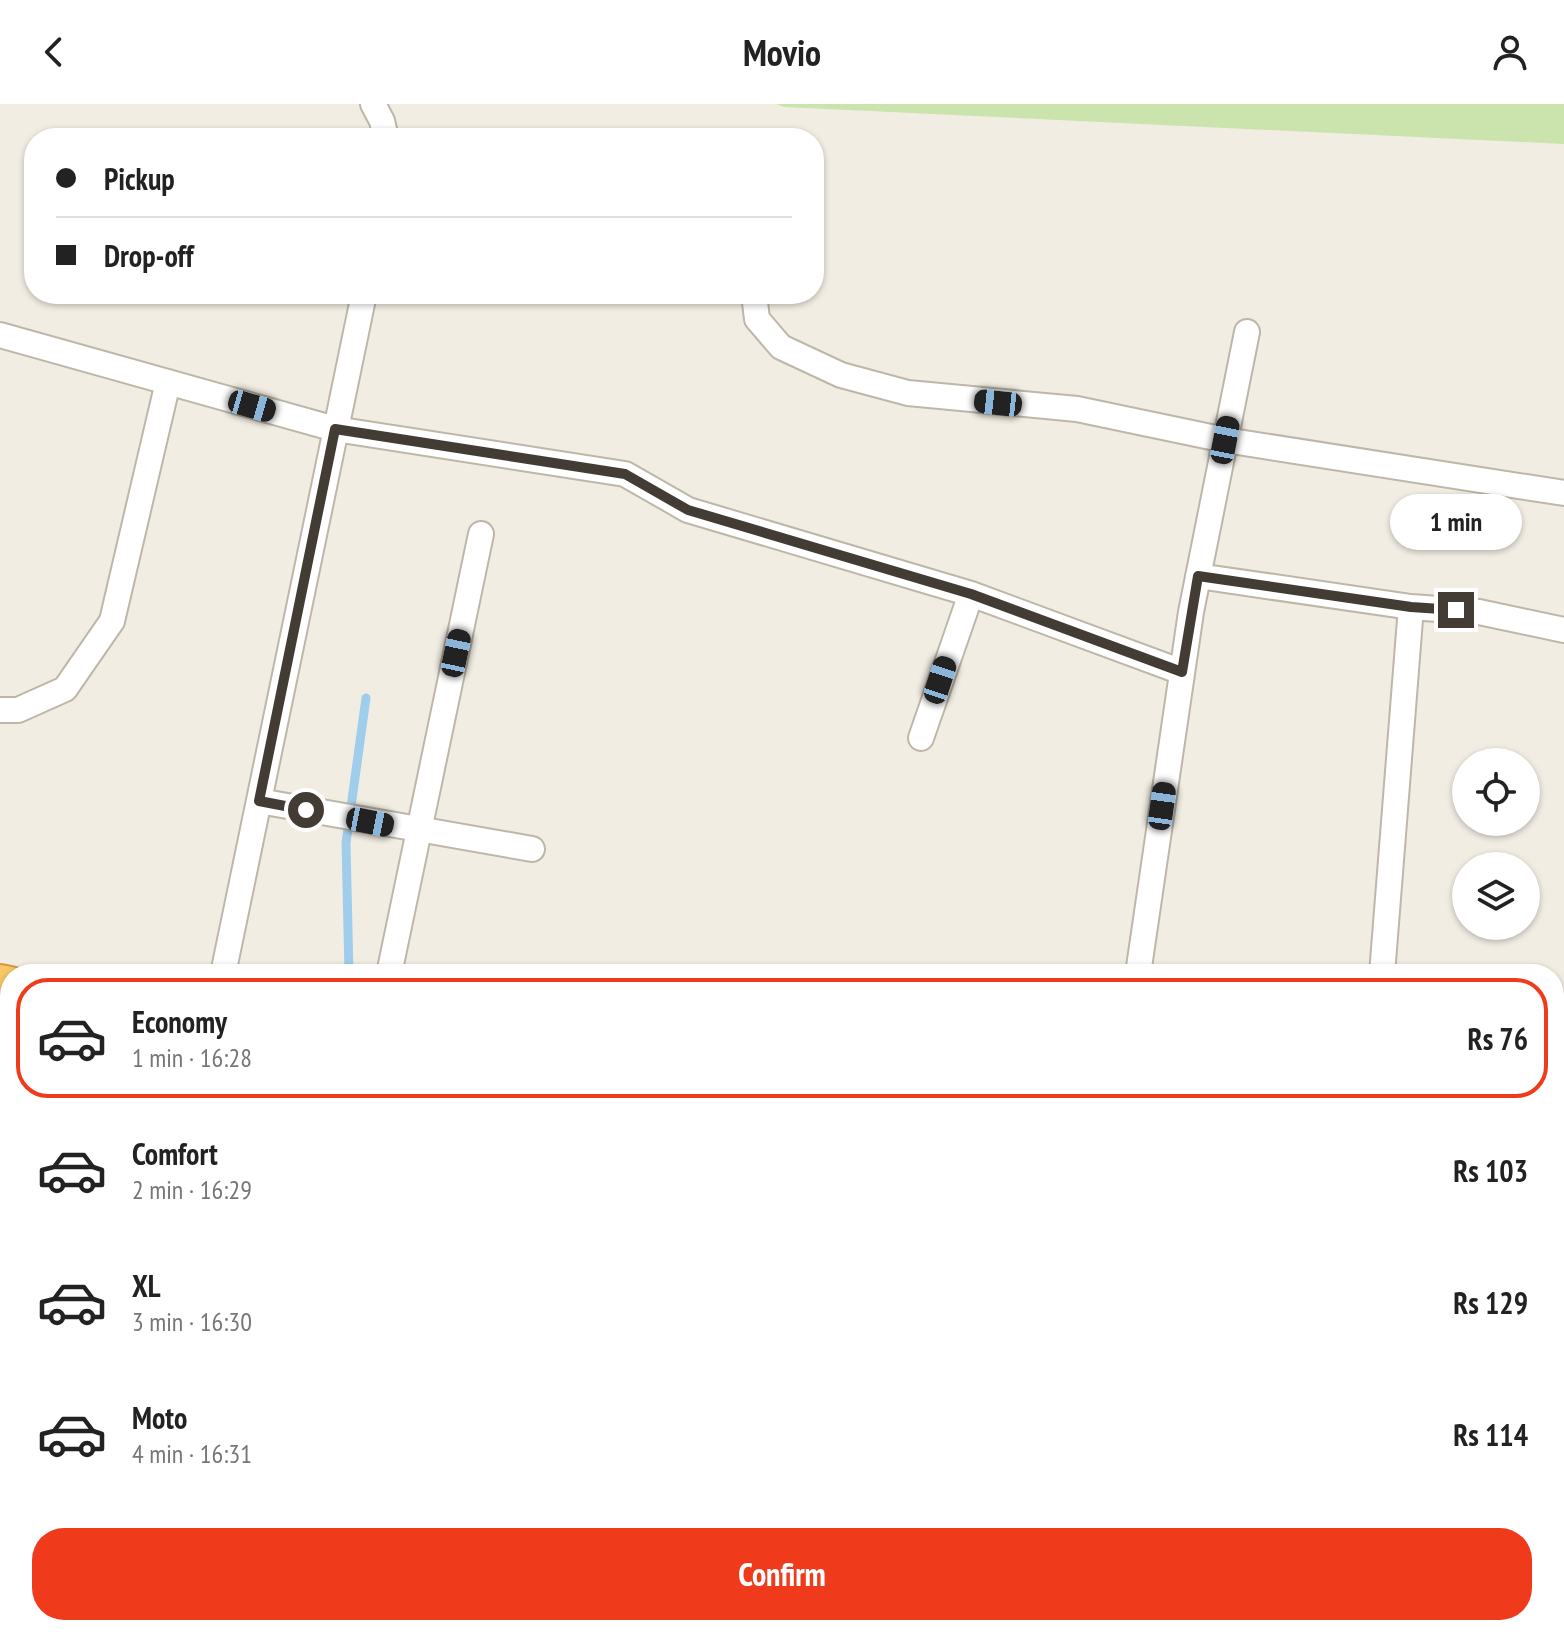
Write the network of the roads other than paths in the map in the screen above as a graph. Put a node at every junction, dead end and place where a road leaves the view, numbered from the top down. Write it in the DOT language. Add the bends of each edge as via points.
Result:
graph roads {
  1 [pos="373,104"];
  2 [pos="384,128"];
  3 [pos="362,304"];
  4 [pos="755,304"];
  5 [pos="1247,332"];
  6 [pos="0,335"];
  7 [pos="168,382"];
  8 [pos="335,429"];
  9 [pos="1225,440"];
  10 [pos="1564,493"];
  11 [pos="481,534"];
  12 [pos="1198,576"];
  13 [pos="971,594"];
  14 [pos="1411,607"];
  15 [pos="1564,630"];
  16 [pos="1182,672"];
  17 [pos="0,710"];
  18 [pos="921,738"];
  19 [pos="259,801"];
  20 [pos="419,831"];
  21 [pos="532,849"];
  22 [pos="225,964"];
  23 [pos="391,964"];
  24 [pos="1139,964"];
  25 [pos="1383,964"];
  1 -- 2 [label="street"];
  3 -- 8 [label="street"];
  4 -- 9 [label="street" via="757,319 781,347 841,375 908,393 1077,409"];
  5 -- 9 [label="street"];
  6 -- 7 [label="street"];
  7 -- 8 [label="street"];
  7 -- 17 [label="street" via="112,621 65,689 18,710"];
  8 -- 13 [label="street" via="625,474 688,510"];
  8 -- 19 [label="street"];
  9 -- 10 [label="street"];
  9 -- 12 [label="street"];
  11 -- 20 [label="street"];
  12 -- 14 [label="street"];
  12 -- 16 [label="street"];
  13 -- 16 [label="street"];
  13 -- 18 [label="street"];
  14 -- 15 [label="street" via="1479,612"];
  14 -- 25 [label="street"];
  16 -- 24 [label="street"];
  19 -- 20 [label="street"];
  19 -- 22 [label="street"];
  20 -- 21 [label="street"];
  20 -- 23 [label="street"];
}
